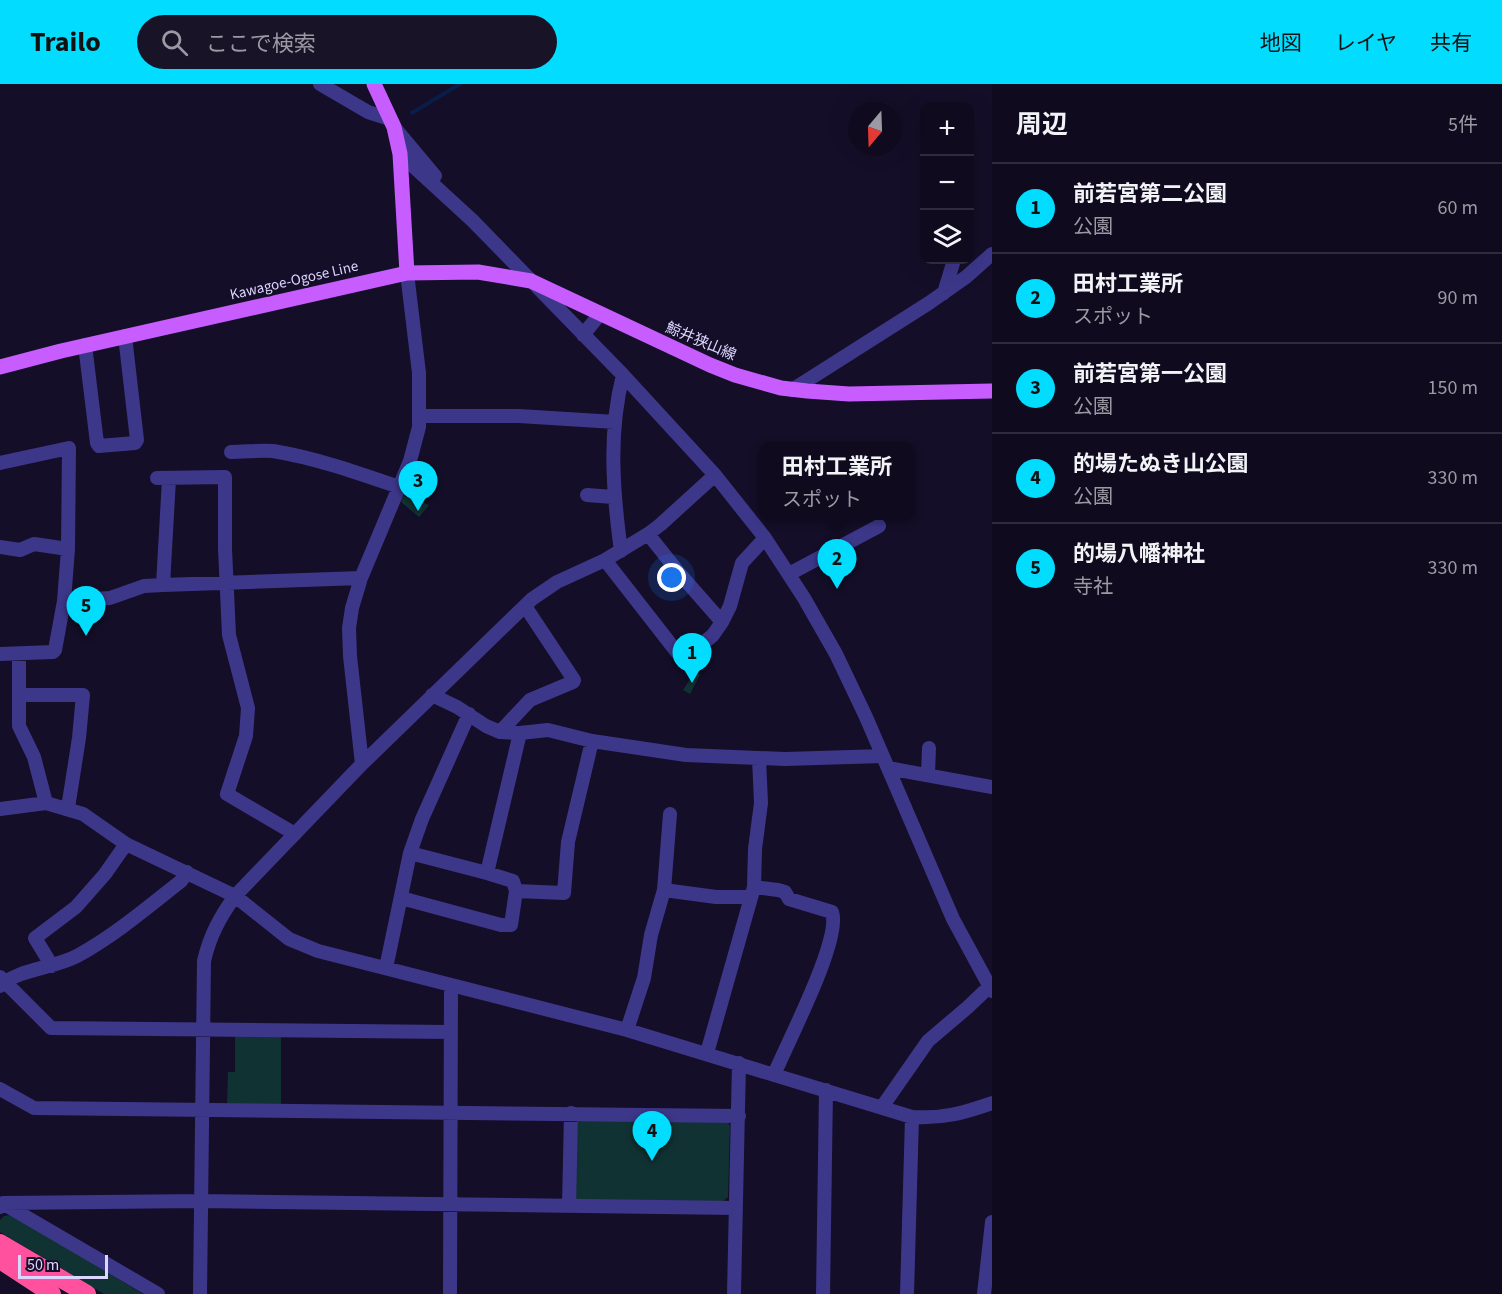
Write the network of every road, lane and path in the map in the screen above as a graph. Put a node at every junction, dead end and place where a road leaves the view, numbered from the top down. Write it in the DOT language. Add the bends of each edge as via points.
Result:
graph roads {
  1 [pos="320,84"];
  2 [pos="374,84"];
  3 [pos="392,123"];
  4 [pos="400,154"];
  5 [pos="473,221"];
  6 [pos="992,254"];
  7 [pos="953,264"];
  8 [pos="407,273"];
  9 [pos="531,281"];
  10 [pos="944,293"];
  11 [pos="600,314"];
  12 [pos="583,335"];
  13 [pos="125,336"];
  14 [pos="85,345"];
  15 [pos="0,367"];
  16 [pos="623,375"];
  17 [pos="792,390"];
  18 [pos="992,392"];
  19 [pos="419,416"];
  20 [pos="615,422"];
  21 [pos="231,452"];
  22 [pos="0,463"];
  23 [pos="715,475"];
  24 [pos="399,486"];
  25 [pos="587,495"];
  26 [pos="613,496"];
  27 [pos="879,526"];
  28 [pos="648,534"];
  29 [pos="765,538"];
  30 [pos="0,547"];
  31 [pos="68,549"];
  32 [pos="621,550"];
  33 [pos="605,560"];
  34 [pos="789,574"];
  35 [pos="361,578"];
  36 [pos="228,582"];
  37 [pos="163,585"];
  38 [pos="64,601"];
  39 [pos="525,606"];
  40 [pos="722,621"];
  41 [pos="0,654"];
  42 [pos="19,654"];
  43 [pos="19,695"];
  44 [pos="432,695"];
  45 [pos="469,714"];
  46 [pos="500,732"];
  47 [pos="520,733"];
  48 [pos="592,741"];
  49 [pos="929,748"];
  50 [pos="759,758"];
  51 [pos="885,762"];
  52 [pos="362,764"];
  53 [pos="928,774"];
  54 [pos="992,787"];
  55 [pos="46,803"];
  56 [pos="68,808"];
  57 [pos="0,809"];
  58 [pos="670,814"];
  59 [pos="295,834"];
  60 [pos="126,844"];
  61 [pos="410,853"];
  62 [pos="187,872"];
  63 [pos="487,873"];
  64 [pos="663,890"];
  65 [pos="516,891"];
  66 [pos="752,892"];
  67 [pos="236,896"];
  68 [pos="401,898"];
  69 [pos="52,966"];
  70 [pos="386,968"];
  71 [pos="2,982"];
  72 [pos="451,985"];
  73 [pos="991,987"];
  74 [pos="202,1029"];
  75 [pos="627,1030"];
  76 [pos="451,1032"];
  77 [pos="706,1053"];
  78 [pos="739,1064"];
  79 [pos="774,1075"];
  80 [pos="0,1089"];
  81 [pos="826,1090"];
  82 [pos="992,1103"];
  83 [pos="882,1107"];
  84 [pos="202,1110"];
  85 [pos="450,1112"];
  86 [pos="571,1113"];
  87 [pos="739,1116"];
  88 [pos="912,1117"];
  89 [pos="201,1201"];
  90 [pos="1,1204"];
  91 [pos="450,1205"];
  92 [pos="569,1206"];
  93 [pos="736,1208"];
  94 [pos="992,1222"];
  95 [pos="0,1243"];
  96 [pos="0,1260"];
  97 [pos="52,1294"];
  98 [pos="87,1294"];
  99 [pos="158,1294"];
  100 [pos="200,1294"];
  101 [pos="450,1294"];
  102 [pos="734,1294"];
  103 [pos="823,1294"];
  104 [pos="907,1294"];
  105 [pos="984,1294"];
  1 -- 3 [label="street"];
  2 -- 3 [label="main road"];
  3 -- 4 [label="main road"];
  3 -- 5 [label="street"];
  4 -- 5 [label="street"];
  4 -- 8 [label="main road"];
  5 -- 9 [label="street"];
  6 -- 10 [label="street"];
  7 -- 10 [label="street"];
  8 -- 9 [label="main road, 鯨井狭山線" via="478,272"];
  8 -- 13 [label="main road, Kawagoe-Ogose Line"];
  8 -- 19 [label="street" via="419,373"];
  9 -- 11 [label="main road, 鯨井狭山線"];
  9 -- 12 [label="street"];
  10 -- 17 [label="street"];
  11 -- 12 [label="street"];
  11 -- 17 [label="main road, 鯨井狭山線" via="735,375"];
  12 -- 16 [label="street"];
  13 -- 14 [label="main road, Kawagoe-Ogose Line"];
  13 -- 14 [label="street" via="135,443 97,443"];
  14 -- 15 [label="main road, Kawagoe-Ogose Line"];
  16 -- 20 [label="street"];
  16 -- 23 [label="street"];
  17 -- 18 [label="main road, 鯨井狭山線" via="849,394"];
  19 -- 20 [label="street" via="519,416"];
  19 -- 24 [label="street" via="415,445"];
  20 -- 26 [label="street"];
  21 -- 24 [label="street" via="292,455"];
  22 -- 31 [label="street" via="69,448"];
  23 -- 28 [label="street"];
  23 -- 29 [label="street"];
  24 -- 35 [label="street"];
  25 -- 26 [label="street"];
  26 -- 32 [label="street"];
  27 -- 34 [label="street"];
  28 -- 32 [label="street"];
  28 -- 40 [label="street"];
  29 -- 34 [label="street"];
  29 -- 40 [label="street" via="742,563"];
  30 -- 31 [label="street" via="20,550 34,544"];
  31 -- 38 [label="street"];
  32 -- 33 [label="street"];
  33 -- 39 [label="street" via="557,582"];
  33 -- 40 [label="street" via="683,660 713,635"];
  34 -- 51 [label="street" via="836,654"];
  35 -- 36 [label="street"];
  35 -- 52 [label="street" via="352,608 349,640"];
  36 -- 37 [label="street"];
  36 -- 37 [label="street" via="225,477 163,478"];
  36 -- 59 [label="street" via="229,635 247,701 248,722 226,794"];
  37 -- 38 [label="street" via="144,586 110,598"];
  38 -- 42 [label="street" via="55,650"];
  39 -- 44 [label="street"];
  39 -- 46 [label="street" via="573,682 530,700"];
  41 -- 42 [label="street"];
  42 -- 43 [label="street"];
  43 -- 55 [label="street" via="19,726 34,757"];
  43 -- 56 [label="street" via="83,695"];
  44 -- 45 [label="street"];
  44 -- 52 [label="street"];
  45 -- 46 [label="street"];
  45 -- 61 [label="street"];
  46 -- 47 [label="street"];
  47 -- 48 [label="street" via="548,730"];
  47 -- 63 [label="street"];
  48 -- 50 [label="street" via="668,754"];
  48 -- 65 [label="street" via="568,842 564,893"];
  49 -- 53 [label="street"];
  50 -- 51 [label="street"];
  50 -- 66 [label="street" via="761,803"];
  51 -- 53 [label="street"];
  51 -- 73 [label="street" via="953,919"];
  52 -- 59 [label="street"];
  53 -- 54 [label="street"];
  55 -- 56 [label="street"];
  55 -- 57 [label="street"];
  56 -- 60 [label="street" via="98,823"];
  58 -- 64 [label="street"];
  59 -- 67 [label="street"];
  60 -- 62 [label="street"];
  60 -- 69 [label="street" via="76,907 35,938"];
  61 -- 63 [label="street"];
  61 -- 68 [label="street"];
  62 -- 67 [label="street"];
  62 -- 69 [label="street" via="181,881 100,942"];
  63 -- 65 [label="street" via="513,881"];
  64 -- 66 [label="street" via="716,897"];
  64 -- 75 [label="street" via="644,978"];
  65 -- 68 [label="street" via="511,925"];
  66 -- 77 [label="street"];
  66 -- 79 [label="street" via="785,892 789,899 832,912 834,918 808,1002"];
  67 -- 70 [label="street" via="289,939 318,951"];
  67 -- 74 [label="street" via="209,940 204,961"];
  68 -- 70 [label="street"];
  69 -- 71 [label="street"];
  70 -- 72 [label="street"];
  71 -- 74 [label="street" via="51,1028"];
  72 -- 75 [label="street"];
  72 -- 76 [label="street"];
  73 -- 83 [label="street" via="928,1041"];
  74 -- 76 [label="street"];
  74 -- 84 [label="street"];
  75 -- 77 [label="street"];
  76 -- 85 [label="street"];
  77 -- 78 [label="street"];
  78 -- 79 [label="street"];
  78 -- 87 [label="street"];
  79 -- 81 [label="street"];
  80 -- 84 [label="street" via="34,1108"];
  81 -- 83 [label="street"];
  81 -- 103 [label="street"];
  82 -- 88 [label="street" via="953,1116"];
  83 -- 88 [label="street"];
  84 -- 85 [label="street"];
  84 -- 89 [label="street"];
  85 -- 86 [label="street"];
  85 -- 91 [label="street"];
  86 -- 87 [label="street"];
  86 -- 92 [label="street"];
  87 -- 93 [label="street"];
  88 -- 104 [label="street"];
  89 -- 90 [label="street"];
  89 -- 91 [label="street"];
  89 -- 100 [label="street"];
  90 -- 99 [label="street"];
  91 -- 92 [label="street"];
  91 -- 101 [label="street"];
  92 -- 93 [label="street"];
  93 -- 102 [label="street"];
  94 -- 105 [label="street"];
  95 -- 98 [label="highway"];
  96 -- 97 [label="highway"];
}
